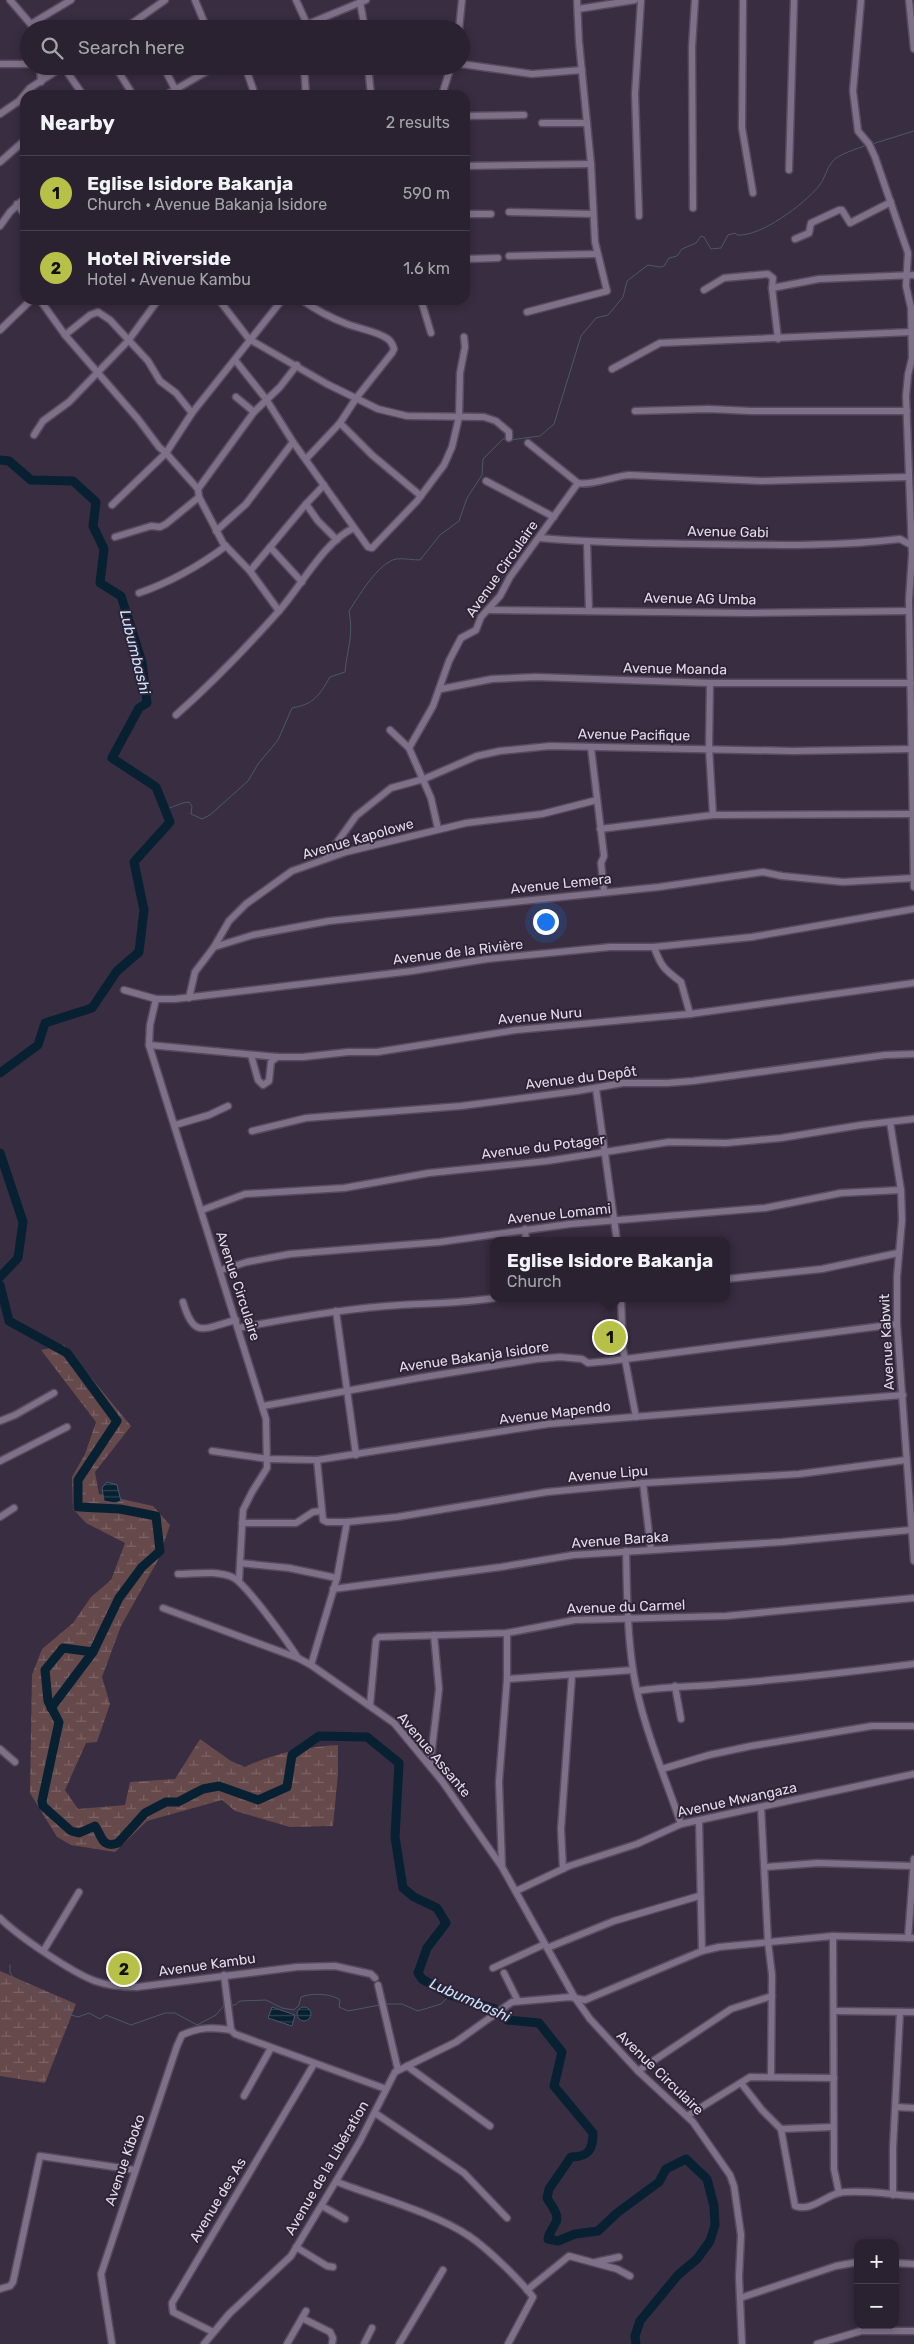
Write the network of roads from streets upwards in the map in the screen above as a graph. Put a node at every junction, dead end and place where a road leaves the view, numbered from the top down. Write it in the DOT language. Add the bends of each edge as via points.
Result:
graph roads {
  1 [pos="10,0"];
  2 [pos="71,0"];
  3 [pos="165,0"];
  4 [pos="195,0"];
  5 [pos="296,0"];
  6 [pos="462,0"];
  7 [pos="578,0"];
  8 [pos="635,0"];
  9 [pos="641,0"];
  10 [pos="695,0"];
  11 [pos="743,0"];
  12 [pos="794,0"];
  13 [pos="861,0"];
  14 [pos="909,0"];
  15 [pos="363,1"];
  16 [pos="578,9"];
  17 [pos="28,20"];
  18 [pos="42,20"];
  19 [pos="137,20"];
  20 [pos="203,20"];
  21 [pos="305,20"];
  22 [pos="317,20"];
  23 [pos="364,20"];
  24 [pos="460,20"];
  25 [pos="914,49"];
  26 [pos="0,64"];
  27 [pos="20,64"];
  28 [pos="470,65"];
  29 [pos="582,70"];
  30 [pos="41,75"];
  31 [pos="51,75"];
  32 [pos="70,75"];
  33 [pos="121,75"];
  34 [pos="168,75"];
  35 [pos="200,75"];
  36 [pos="248,75"];
  37 [pos="305,75"];
  38 [pos="369,75"];
  39 [pos="448,75"];
  40 [pos="41,82"];
  41 [pos="176,89"];
  42 [pos="28,90"];
  43 [pos="80,90"];
  44 [pos="130,90"];
  45 [pos="254,90"];
  46 [pos="306,90"];
  47 [pos="370,90"];
  48 [pos="444,90"];
  49 [pos="20,99"];
  50 [pos="0,114"];
  51 [pos="524,115"];
  52 [pos="470,116"];
  53 [pos="542,123"];
  54 [pos="587,123"];
  55 [pos="20,144"];
  56 [pos="0,162"];
  57 [pos="591,164"];
  58 [pos="470,166"];
  59 [pos="789,170"];
  60 [pos="753,193"];
  61 [pos="891,202"];
  62 [pos="18,204"];
  63 [pos="20,207"];
  64 [pos="693,208"];
  65 [pos="510,212"];
  66 [pos="470,214"];
  67 [pos="491,214"];
  68 [pos="593,214"];
  69 [pos="639,216"];
  70 [pos="1,222"];
  71 [pos="795,239"];
  72 [pos="596,254"];
  73 [pos="509,256"];
  74 [pos="498,258"];
  75 [pos="470,259"];
  76 [pos="911,275"];
  77 [pos="772,288"];
  78 [pos="704,290"];
  79 [pos="26,305"];
  80 [pos="44,305"];
  81 [pos="154,305"];
  82 [pos="223,305"];
  83 [pos="278,305"];
  84 [pos="309,305"];
  85 [pos="423,305"];
  86 [pos="527,312"];
  87 [pos="0,330"];
  88 [pos="911,332"];
  89 [pos="432,333"];
  90 [pos="65,335"];
  91 [pos="464,337"];
  92 [pos="249,339"];
  93 [pos="778,339"];
  94 [pos="128,341"];
  95 [pos="234,360"];
  96 [pos="297,365"];
  97 [pos="612,369"];
  98 [pos="97,372"];
  99 [pos="236,397"];
  100 [pos="357,397"];
  101 [pos="266,399"];
  102 [pos="635,411"];
  103 [pos="907,411"];
  104 [pos="254,412"];
  105 [pos="192,414"];
  106 [pos="459,417"];
  107 [pos="340,423"];
  108 [pos="911,430"];
  109 [pos="34,435"];
  110 [pos="509,438"];
  111 [pos="293,442"];
  112 [pos="528,443"];
  113 [pos="166,453"];
  114 [pos="306,459"];
  115 [pos="908,477"];
  116 [pos="486,481"];
  117 [pos="578,483"];
  118 [pos="324,485"];
  119 [pos="198,489"];
  120 [pos="421,496"];
  121 [pos="199,497"];
  122 [pos="306,504"];
  123 [pos="112,505"];
  124 [pos="554,517"];
  125 [pos="354,528"];
  126 [pos="216,531"];
  127 [pos="114,537"];
  128 [pos="540,538"];
  129 [pos="337,540"];
  130 [pos="587,542"];
  131 [pos="226,546"];
  132 [pos="913,546"];
  133 [pos="270,547"];
  134 [pos="250,571"];
  135 [pos="302,582"];
  136 [pos="140,593"];
  137 [pos="490,610"];
  138 [pos="280,611"];
  139 [pos="589,611"];
  140 [pos="909,611"];
  141 [pos="912,668"];
  142 [pos="710,682"];
  143 [pos="911,682"];
  144 [pos="441,689"];
  145 [pos="176,715"];
  146 [pos="390,730"];
  147 [pos="409,748"];
  148 [pos="591,748"];
  149 [pos="709,748"];
  150 [pos="912,749"];
  151 [pos="424,779"];
  152 [pos="913,784"];
  153 [pos="597,800"];
  154 [pos="912,814"];
  155 [pos="713,816"];
  156 [pos="438,829"];
  157 [pos="600,829"];
  158 [pos="325,859"];
  159 [pos="914,878"];
  160 [pos="914,886"];
  161 [pos="604,891"];
  162 [pos="914,909"];
  163 [pos="214,947"];
  164 [pos="654,947"];
  165 [pos="914,983"];
  166 [pos="124,990"];
  167 [pos="189,998"];
  168 [pos="156,999"];
  169 [pos="690,1014"];
  170 [pos="149,1045"];
  171 [pos="914,1054"];
  172 [pos="251,1055"];
  173 [pos="277,1057"];
  174 [pos="596,1089"];
  175 [pos="228,1106"];
  176 [pos="914,1119"];
  177 [pos="890,1122"];
  178 [pos="175,1125"];
  179 [pos="252,1131"];
  180 [pos="604,1153"];
  181 [pos="901,1190"];
  182 [pos="202,1210"];
  183 [pos="615,1220"];
  184 [pos="525,1230"];
  185 [pos="526,1237"];
  186 [pos="617,1237"];
  187 [pos="898,1253"];
  188 [pos="221,1270"];
  189 [pos="730,1279"];
  190 [pos="490,1299"];
  191 [pos="183,1302"];
  192 [pos="621,1302"];
  193 [pos="336,1311"];
  194 [pos="236,1320"];
  195 [pos="897,1324"];
  196 [pos="238,1328"];
  197 [pos="625,1359"];
  198 [pos="348,1390"];
  199 [pos="54,1392"];
  200 [pos="903,1395"];
  201 [pos="263,1406"];
  202 [pos="636,1417"];
  203 [pos="0,1421"];
  204 [pos="67,1428"];
  205 [pos="212,1451"];
  206 [pos="356,1455"];
  207 [pos="268,1459"];
  208 [pos="317,1460"];
  209 [pos="906,1460"];
  210 [pos="0,1461"];
  211 [pos="643,1483"];
  212 [pos="14,1508"];
  213 [pos="321,1511"];
  214 [pos="0,1516"];
  215 [pos="347,1522"];
  216 [pos="242,1523"];
  217 [pos="910,1530"];
  218 [pos="626,1550"];
  219 [pos="651,1550"];
  220 [pos="914,1560"];
  221 [pos="240,1563"];
  222 [pos="178,1574"];
  223 [pos="337,1578"];
  224 [pos="239,1581"];
  225 [pos="334,1589"];
  226 [pos="914,1598"];
  227 [pos="163,1608"];
  228 [pos="629,1619"];
  229 [pos="507,1633"];
  230 [pos="434,1635"];
  231 [pos="298,1658"];
  232 [pos="914,1664"];
  233 [pos="311,1665"];
  234 [pos="633,1670"];
  235 [pos="572,1675"];
  236 [pos="507,1679"];
  237 [pos="675,1686"];
  238 [pos="638,1691"];
  239 [pos="370,1705"];
  240 [pos="681,1719"];
  241 [pos="914,1726"];
  242 [pos="0,1749"];
  243 [pos="15,1762"];
  244 [pos="430,1766"];
  245 [pos="662,1769"];
  246 [pos="914,1774"];
  247 [pos="761,1807"];
  248 [pos="699,1820"];
  249 [pos="681,1824"];
  250 [pos="914,1862"];
  251 [pos="502,1867"];
  252 [pos="766,1867"];
  253 [pos="563,1869"];
  254 [pos="516,1891"];
  255 [pos="80,1892"];
  256 [pos="699,1896"];
  257 [pos="0,1918"];
  258 [pos="833,1936"];
  259 [pos="911,1938"];
  260 [pos="768,1942"];
  261 [pos="546,1946"];
  262 [pos="44,1950"];
  263 [pos="702,1951"];
  264 [pos="493,1968"];
  265 [pos="504,1972"];
  266 [pos="224,1975"];
  267 [pos="772,1996"];
  268 [pos="575,1998"];
  269 [pos="518,2001"];
  270 [pos="834,2011"];
  271 [pos="900,2012"];
  272 [pos="914,2012"];
  273 [pos="231,2030"];
  274 [pos="271,2048"];
  275 [pos="314,2064"];
  276 [pos="407,2066"];
  277 [pos="398,2070"];
  278 [pos="638,2071"];
  279 [pos="771,2076"];
  280 [pos="834,2078"];
  281 [pos="741,2083"];
  282 [pos="386,2089"];
  283 [pos="244,2096"];
  284 [pos="896,2107"];
  285 [pos="914,2108"];
  286 [pos="375,2113"];
  287 [pos="687,2116"];
  288 [pos="490,2126"];
  289 [pos="833,2127"];
  290 [pos="781,2129"];
  291 [pos="135,2170"];
  292 [pos="337,2182"];
  293 [pos="839,2193"];
  294 [pos="893,2195"];
  295 [pos="914,2196"];
  296 [pos="322,2206"];
  297 [pos="507,2218"];
  298 [pos="345,2219"];
  299 [pos="296,2247"];
  300 [pos="619,2257"];
  301 [pos="595,2262"];
  302 [pos="854,2263"];
  303 [pos="899,2263"];
  304 [pos="914,2264"];
  305 [pos="333,2267"];
  306 [pos="443,2270"];
  307 [pos="630,2276"];
  308 [pos="0,2289"];
  309 [pos="527,2290"];
  310 [pos="740,2298"];
  311 [pos="372,2328"];
  312 [pos="914,2331"];
  313 [pos="213,2332"];
  314 [pos="112,2344"];
  315 [pos="204,2344"];
  316 [pos="287,2344"];
  317 [pos="332,2344"];
  318 [pos="364,2344"];
  319 [pos="399,2344"];
  320 [pos="508,2344"];
  321 [pos="742,2344"];
  322 [pos="817,2344"];
  1 -- 17 [label="street"];
  2 -- 18 [label="street"];
  3 -- 19 [label="street"];
  4 -- 20 [label="street"];
  5 -- 21 [label="street"];
  6 -- 24 [label="street"];
  7 -- 16 [label="street"];
  8 -- 16 [label="street"];
  9 -- 69 [label="street" via="635,94"];
  10 -- 64 [label="street" via="692,47"];
  11 -- 60 [label="street" via="742,128"];
  12 -- 59 [label="street"];
  13 -- 61 [label="street" via="854,99 860,134 875,157"];
  14 -- 25 [label="street"];
  15 -- 22 [label="street"];
  15 -- 23 [label="street"];
  16 -- 29 [label="street"];
  26 -- 27 [label="street"];
  28 -- 29 [label="street" via="532,74"];
  29 -- 54 [label="street"];
  30 -- 40 [label="street"];
  31 -- 40 [label="street"];
  32 -- 43 [label="street"];
  33 -- 44 [label="street"];
  34 -- 41 [label="street"];
  35 -- 41 [label="street"];
  36 -- 45 [label="street"];
  37 -- 46 [label="street"];
  38 -- 47 [label="street"];
  39 -- 48 [label="street"];
  40 -- 42 [label="street"];
  49 -- 50 [label="street"];
  51 -- 52 [label="street"];
  53 -- 54 [label="street"];
  54 -- 57 [label="street"];
  55 -- 56 [label="street"];
  57 -- 58 [label="street"];
  57 -- 68 [label="street"];
  61 -- 71 [label="street" via="850,223 839,210 810,223 809,233"];
  61 -- 76 [label="street" via="908,253"];
  62 -- 63 [label="street"];
  62 -- 70 [label="street"];
  65 -- 68 [label="street"];
  66 -- 67 [label="street"];
  68 -- 72 [label="street"];
  72 -- 73 [label="street"];
  72 -- 86 [label="street" via="606,292"];
  74 -- 75 [label="street"];
  76 -- 77 [label="street" via="819,278"];
  76 -- 88 [label="street" via="906,290 912,311"];
  77 -- 78 [label="street" via="772,275 758,274 724,278"];
  77 -- 93 [label="street"];
  79 -- 87 [label="street"];
  80 -- 90 [label="street"];
  81 -- 94 [label="street"];
  82 -- 92 [label="street"];
  83 -- 92 [label="street"];
  84 -- 100 [label="street" via="392,344 392,353"];
  85 -- 89 [label="street"];
  88 -- 93 [label="street"];
  88 -- 103 [label="street"];
  90 -- 94 [label="street" via="98,312 110,320"];
  90 -- 98 [label="street"];
  91 -- 106 [label="street"];
  92 -- 95 [label="street"];
  92 -- 96 [label="street"];
  93 -- 97 [label="street" via="660,343"];
  94 -- 98 [label="street"];
  94 -- 105 [label="street"];
  95 -- 101 [label="street"];
  95 -- 105 [label="street"];
  96 -- 100 [label="street" via="327,384"];
  96 -- 101 [label="street"];
  98 -- 109 [label="street" via="58,413 46,418"];
  98 -- 113 [label="street"];
  99 -- 104 [label="street"];
  100 -- 106 [label="street" via="378,409 407,416"];
  100 -- 107 [label="street"];
  101 -- 104 [label="street"];
  101 -- 111 [label="street"];
  102 -- 103 [label="street"];
  103 -- 108 [label="street"];
  104 -- 119 [label="street"];
  105 -- 113 [label="street"];
  106 -- 110 [label="street" via="484,417 496,421 508,430"];
  106 -- 120 [label="street" via="455,440 444,465"];
  107 -- 114 [label="street"];
  107 -- 120 [label="street"];
  108 -- 115 [label="street"];
  111 -- 114 [label="street"];
  111 -- 126 [label="street" via="246,504"];
  112 -- 117 [label="street"];
  113 -- 119 [label="street"];
  113 -- 123 [label="street"];
  114 -- 118 [label="street"];
  115 -- 117 [label="street" via="762,481 630,475 588,484"];
  115 -- 132 [label="street"];
  116 -- 124 [label="street"];
  117 -- 124 [label="street, Avenue Circulaire"];
  118 -- 122 [label="street"];
  118 -- 125 [label="street"];
  119 -- 121 [label="street"];
  120 -- 125 [label="street" via="372,548"];
  121 -- 126 [label="street"];
  121 -- 127 [label="street" via="160,527 151,526"];
  122 -- 129 [label="street"];
  122 -- 133 [label="street"];
  124 -- 128 [label="street, Avenue Circulaire"];
  125 -- 129 [label="street"];
  126 -- 131 [label="street"];
  128 -- 130 [label="street, Avenue Gabi"];
  128 -- 137 [label="street, Avenue Circulaire"];
  129 -- 135 [label="street"];
  130 -- 132 [label="street, Avenue Gabi" via="782,545 858,544 900,539"];
  130 -- 139 [label="street"];
  131 -- 134 [label="street"];
  131 -- 136 [label="street" via="173,579"];
  132 -- 140 [label="street"];
  133 -- 134 [label="street"];
  133 -- 135 [label="street"];
  134 -- 138 [label="street"];
  135 -- 138 [label="street"];
  137 -- 139 [label="street, Avenue AG Umba"];
  137 -- 144 [label="street, Avenue Circulaire" via="481,617 473,634 461,638 449,661"];
  138 -- 145 [label="street" via="213,682"];
  139 -- 140 [label="street, Avenue AG Umba"];
  140 -- 141 [label="street"];
  141 -- 143 [label="street"];
  142 -- 143 [label="street, Avenue Moanda"];
  142 -- 144 [label="street, Avenue Moanda" via="536,677 492,680"];
  142 -- 149 [label="street"];
  143 -- 150 [label="street"];
  144 -- 147 [label="street, Avenue Circulaire"];
  146 -- 147 [label="street"];
  147 -- 151 [label="street"];
  148 -- 149 [label="street, Avenue Pacifique"];
  148 -- 151 [label="street, Avenue Pacifique" via="550,746 500,751 477,756"];
  148 -- 153 [label="street"];
  149 -- 150 [label="street, Avenue Pacifique" via="793,751"];
  149 -- 155 [label="street"];
  150 -- 152 [label="street"];
  151 -- 156 [label="street"];
  151 -- 158 [label="street, Avenue Pacifique" via="391,788 368,805 341,834"];
  152 -- 154 [label="street"];
  153 -- 156 [label="street, Avenue Kapolowe" via="542,814"];
  153 -- 157 [label="street"];
  154 -- 155 [label="street"];
  154 -- 159 [label="street"];
  155 -- 157 [label="street"];
  156 -- 158 [label="street, Avenue Kapolowe"];
  157 -- 161 [label="street"];
  158 -- 163 [label="street, Avenue Kapolowe" via="292,871 241,908"];
  159 -- 160 [label="street"];
  159 -- 161 [label="street, Avenue Lemera" via="843,882 763,872 660,887"];
  161 -- 163 [label="street, Avenue Lemera" via="303,925 248,936"];
  162 -- 164 [label="street, Avenue de la Rivière" via="752,937"];
  163 -- 167 [label="street, Avenue Kapolowe" via="195,972"];
  164 -- 167 [label="street, Avenue de la Rivière" via="610,947 487,959"];
  164 -- 169 [label="street" via="660,964 681,982"];
  165 -- 169 [label="street, Avenue Nuru"];
  166 -- 168 [label="street, Avenue de la Rivière"];
  167 -- 168 [label="street, Avenue de la Rivière"];
  168 -- 170 [label="street, Avenue Circulaire"];
  169 -- 173 [label="street, Avenue Nuru" via="516,1030 377,1052"];
  170 -- 172 [label="street"];
  170 -- 178 [label="street, Avenue Circulaire"];
  171 -- 174 [label="street, Avenue du Depôt" via="693,1081 623,1083"];
  172 -- 173 [label="street, Avenue Nuru"];
  172 -- 173 [label="street" via="258,1080 263,1085 269,1081 271,1062"];
  174 -- 179 [label="street, Avenue du Depôt" via="461,1106 306,1118"];
  174 -- 180 [label="street"];
  175 -- 178 [label="street" via="202,1118"];
  176 -- 177 [label="street, Avenue du Potager"];
  177 -- 180 [label="street, Avenue du Potager" via="726,1144 669,1142"];
  177 -- 181 [label="street, Avenue Kabwit"];
  178 -- 182 [label="street, Avenue Circulaire"];
  180 -- 182 [label="street, Avenue du Potager" via="429,1173 344,1188 245,1194"];
  180 -- 183 [label="street"];
  181 -- 183 [label="street, Avenue Lomami" via="841,1193 765,1208"];
  181 -- 187 [label="street, Avenue Kabwit"];
  182 -- 188 [label="street, Avenue Circulaire"];
  183 -- 184 [label="street, Avenue Lomami"];
  183 -- 186 [label="street"];
  184 -- 185 [label="street"];
  184 -- 188 [label="street, Avenue Lomami" via="431,1243 290,1254"];
  187 -- 189 [label="street" via="822,1268"];
  187 -- 195 [label="street, Avenue Kabwit"];
  188 -- 194 [label="street, Avenue Circulaire"];
  190 -- 193 [label="street"];
  191 -- 194 [label="street" via="187,1318 195,1327"];
  192 -- 197 [label="street"];
  193 -- 196 [label="street"];
  193 -- 198 [label="street"];
  194 -- 196 [label="street, Avenue Circulaire"];
  195 -- 197 [label="street, Avenue Bakanja Isidore"];
  195 -- 200 [label="street, Avenue Kabwit"];
  196 -- 201 [label="street, Avenue Circulaire"];
  197 -- 198 [label="street, Avenue Bakanja Isidore" via="588,1363 575,1358 547,1358"];
  197 -- 202 [label="street"];
  198 -- 201 [label="street, Avenue Bakanja Isidore"];
  198 -- 206 [label="street"];
  199 -- 203 [label="street"];
  200 -- 202 [label="street, Avenue Mapendo"];
  200 -- 209 [label="street, Avenue Kabwit"];
  201 -- 207 [label="street, Avenue Circulaire"];
  202 -- 206 [label="street, Avenue Mapendo" via="548,1424"];
  204 -- 210 [label="street"];
  205 -- 207 [label="street, Avenue Mapendo"];
  206 -- 208 [label="street, Avenue Mapendo"];
  207 -- 208 [label="street, Avenue Mapendo"];
  207 -- 216 [label="street, Avenue Circulaire" via="267,1468 246,1503"];
  208 -- 213 [label="street"];
  209 -- 211 [label="street, Avenue Lipu" via="800,1474"];
  209 -- 217 [label="street, Avenue Kabwit"];
  211 -- 215 [label="street, Avenue Lipu" via="547,1492"];
  211 -- 219 [label="street"];
  212 -- 214 [label="street"];
  213 -- 215 [label="street, Avenue Lipu" via="326,1522"];
  213 -- 216 [label="street" via="313,1512 296,1523"];
  215 -- 223 [label="street"];
  216 -- 221 [label="street, Avenue Circulaire"];
  217 -- 219 [label="street, Avenue Baraka"];
  217 -- 220 [label="street, Avenue Kabwit"];
  218 -- 219 [label="street, Avenue Baraka"];
  218 -- 225 [label="street, Avenue Baraka"];
  218 -- 228 [label="street"];
  221 -- 223 [label="street" via="289,1568"];
  221 -- 224 [label="street, Avenue Circulaire"];
  222 -- 224 [label="street" via="225,1575"];
  223 -- 225 [label="street"];
  224 -- 231 [label="street"];
  225 -- 233 [label="street"];
  226 -- 228 [label="street, Avenue du Carmel" via="726,1616"];
  227 -- 231 [label="street, Avenue Assante"];
  228 -- 229 [label="street, Avenue du Carmel" via="567,1621"];
  228 -- 234 [label="street"];
  229 -- 230 [label="street, Avenue du Carmel"];
  229 -- 236 [label="street"];
  230 -- 239 [label="street, Avenue du Carmel" via="376,1639"];
  230 -- 244 [label="street" via="440,1689"];
  231 -- 233 [label="street, Avenue Assante"];
  232 -- 237 [label="street" via="756,1682"];
  233 -- 239 [label="street, Avenue Assante"];
  234 -- 235 [label="street"];
  234 -- 238 [label="street"];
  235 -- 236 [label="street"];
  235 -- 253 [label="street" via="562,1817"];
  236 -- 251 [label="street" via="499,1782"];
  237 -- 238 [label="street"];
  237 -- 240 [label="street"];
  238 -- 245 [label="street"];
  239 -- 244 [label="street, Avenue Assante" via="394,1723"];
  241 -- 245 [label="street" via="867,1727 757,1745"];
  242 -- 243 [label="street"];
  244 -- 251 [label="street, Avenue Assante"];
  245 -- 249 [label="street"];
  246 -- 247 [label="street, Avenue Mwangaza"];
  247 -- 248 [label="street, Avenue Mwangaza"];
  247 -- 252 [label="street"];
  248 -- 249 [label="street, Avenue Mwangaza"];
  248 -- 256 [label="street"];
  249 -- 253 [label="street, Avenue Mwangaza" via="636,1844"];
  250 -- 252 [label="street"];
  250 -- 259 [label="street"];
  251 -- 254 [label="street, Avenue Assante"];
  252 -- 260 [label="street"];
  253 -- 254 [label="street, Avenue Mwangaza"];
  254 -- 261 [label="street, Avenue Assante"];
  255 -- 262 [label="street"];
  256 -- 261 [label="street" via="614,1921"];
  256 -- 263 [label="street"];
  257 -- 262 [label="street, Avenue Kambu"];
  258 -- 259 [label="street"];
  258 -- 260 [label="street"];
  258 -- 270 [label="street"];
  260 -- 263 [label="street"];
  260 -- 267 [label="street"];
  261 -- 264 [label="street"];
  261 -- 268 [label="street, Avenue Assante"];
  262 -- 266 [label="street, Avenue Kambu" via="87,1978 111,1986 137,1988"];
  263 -- 268 [label="street" via="586,1999"];
  265 -- 269 [label="street"];
  266 -- 273 [label="street"];
  266 -- 277 [label="street, Avenue Kambu" via="290,1967 336,1966 371,1974 377,1982"];
  267 -- 278 [label="street" via="731,2009"];
  267 -- 279 [label="street"];
  268 -- 269 [label="street"];
  268 -- 278 [label="street, Avenue Circulaire" via="594,2024"];
  269 -- 276 [label="street" via="504,2006 449,2046"];
  270 -- 271 [label="street"];
  270 -- 280 [label="street"];
  271 -- 272 [label="street"];
  271 -- 284 [label="street"];
  273 -- 274 [label="street" via="240,2037"];
  273 -- 291 [label="street, Avenue Kiboko" via="212,2026 181,2037"];
  274 -- 275 [label="street"];
  274 -- 283 [label="street"];
  275 -- 282 [label="street"];
  275 -- 313 [label="street, Avenue des As" via="172,2303 173,2312"];
  276 -- 277 [label="street"];
  276 -- 288 [label="street"];
  277 -- 282 [label="street, Avenue de la Libération"];
  278 -- 287 [label="street, Avenue Circulaire"];
  279 -- 280 [label="street"];
  279 -- 281 [label="street" via="752,2077"];
  280 -- 289 [label="street"];
  281 -- 287 [label="street"];
  281 -- 290 [label="street"];
  282 -- 286 [label="street, Avenue de la Libération"];
  284 -- 285 [label="street"];
  284 -- 294 [label="street"];
  286 -- 292 [label="street, Avenue de la Libération"];
  286 -- 297 [label="street" via="464,2173"];
  287 -- 310 [label="street, Avenue Circulaire" via="722,2162 734,2186 740,2235"];
  289 -- 290 [label="street"];
  289 -- 293 [label="street" via="834,2174"];
  290 -- 293 [label="street" via="796,2206 814,2204"];
  291 -- 308 [label="street" via="40,2156 13,2282"];
  291 -- 314 [label="street, Avenue Kiboko" via="100,2277"];
  292 -- 296 [label="street, Avenue de la Libération"];
  292 -- 309 [label="street" via="446,2223 469,2236"];
  293 -- 294 [label="street"];
  294 -- 295 [label="street"];
  296 -- 298 [label="street"];
  296 -- 299 [label="street, Avenue de la Libération"];
  299 -- 305 [label="street"];
  299 -- 313 [label="street, Avenue de la Libération" via="287,2260"];
  300 -- 301 [label="street"];
  301 -- 307 [label="street"];
  301 -- 309 [label="street" via="566,2257"];
  302 -- 310 [label="street"];
  303 -- 304 [label="street"];
  306 -- 319 [label="street"];
  309 -- 320 [label="street" via="533,2297"];
  310 -- 321 [label="street, Avenue Circulaire"];
  311 -- 318 [label="street"];
  312 -- 322 [label="street" via="861,2331"];
  313 -- 315 [label="street, Avenue de la Libération"];
  316 -- 317 [label="street" via="304,2315 330,2332"];
}
